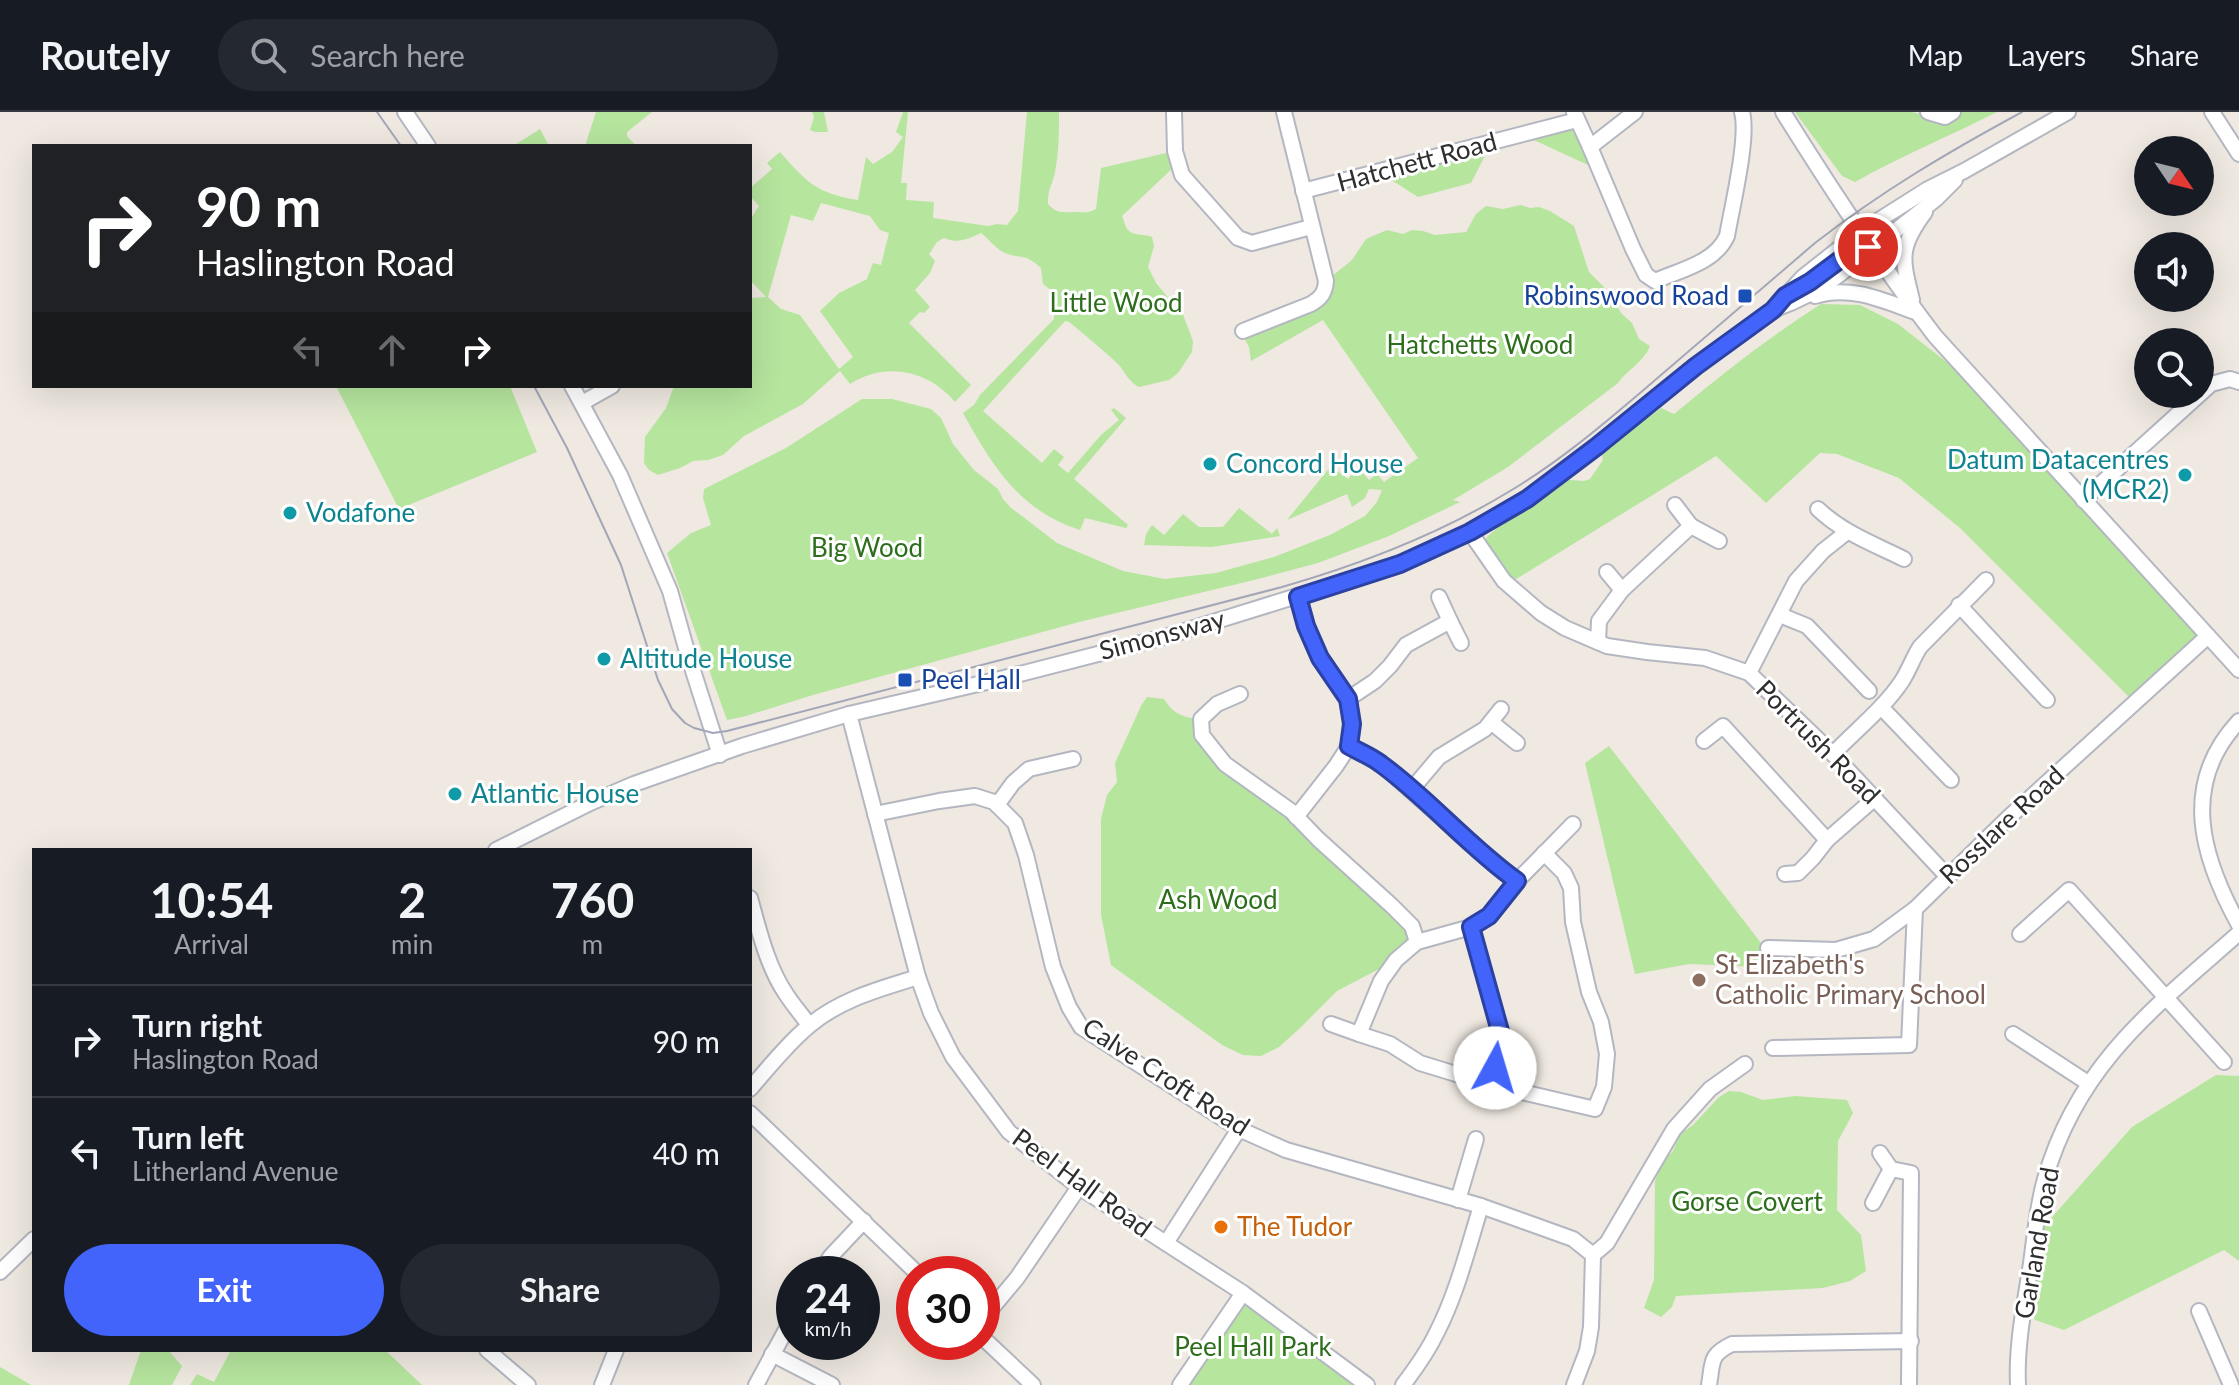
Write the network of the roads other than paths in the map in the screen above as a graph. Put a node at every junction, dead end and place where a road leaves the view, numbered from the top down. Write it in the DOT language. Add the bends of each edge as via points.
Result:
graph roads {
  1 [pos="405,112"];
  2 [pos="1174,112"];
  3 [pos="1284,112"];
  4 [pos="1635,112"];
  5 [pos="1742,112"];
  6 [pos="1783,112"];
  7 [pos="1928,112"];
  8 [pos="1953,112"];
  9 [pos="2068,112"];
  10 [pos="2212,112"];
  11 [pos="1575,116"];
  12 [pos="427,144"];
  13 [pos="1590,147"];
  14 [pos="2239,154"];
  15 [pos="1964,171"];
  16 [pos="1303,191"];
  17 [pos="1936,199"];
  18 [pos="1311,227"];
  19 [pos="1860,232"];
  20 [pos="1872,249"];
  21 [pos="1787,300"];
  22 [pos="1915,312"];
  23 [pos="1243,331"];
  24 [pos="2234,381"];
  25 [pos="573,388"];
  26 [pos="608,388"];
  27 [pos="582,403"];
  28 [pos="2083,500"];
  29 [pos="1675,505"];
  30 [pos="1818,509"];
  31 [pos="1691,526"];
  32 [pos="1470,532"];
  33 [pos="1847,532"];
  34 [pos="1719,541"];
  35 [pos="1904,559"];
  36 [pos="1607,572"];
  37 [pos="1986,580"];
  38 [pos="1622,590"];
  39 [pos="1298,597"];
  40 [pos="1439,597"];
  41 [pos="1959,605"];
  42 [pos="1780,615"];
  43 [pos="1450,621"];
  44 [pos="2208,636"];
  45 [pos="1598,642"];
  46 [pos="1461,643"];
  47 [pos="2239,670"];
  48 [pos="1749,673"];
  49 [pos="1869,691"];
  50 [pos="1240,694"];
  51 [pos="1348,699"];
  52 [pos="2047,700"];
  53 [pos="1881,707"];
  54 [pos="1501,709"];
  55 [pos="849,714"];
  56 [pos="2239,721"];
  57 [pos="1491,722"];
  58 [pos="1704,741"];
  59 [pos="1517,743"];
  60 [pos="1349,746"];
  61 [pos="1833,754"];
  62 [pos="720,755"];
  63 [pos="1073,759"];
  64 [pos="1951,780"];
  65 [pos="1412,789"];
  66 [pos="1875,798"];
  67 [pos="997,805"];
  68 [pos="875,814"];
  69 [pos="1296,817"];
  70 [pos="1573,824"];
  71 [pos="1827,840"];
  72 [pos="500,848"];
  73 [pos="1544,853"];
  74 [pos="1785,874"];
  75 [pos="1947,876"];
  76 [pos="1517,881"];
  77 [pos="752,904"];
  78 [pos="1915,909"];
  79 [pos="2239,925"];
  80 [pos="1471,927"];
  81 [pos="2239,933"];
  82 [pos="2020,934"];
  83 [pos="1417,942"];
  84 [pos="1768,948"];
  85 [pos="918,977"];
  86 [pos="2165,998"];
  87 [pos="1331,1024"];
  88 [pos="809,1025"];
  89 [pos="1359,1034"];
  90 [pos="2013,1034"];
  91 [pos="1773,1048"];
  92 [pos="2224,1062"];
  93 [pos="1745,1064"];
  94 [pos="2088,1083"];
  95 [pos="1492,1085"];
  96 [pos="752,1087"];
  97 [pos="752,1115"];
  98 [pos="1239,1129"];
  99 [pos="1476,1139"];
  100 [pos="1880,1153"];
  101 [pos="1891,1169"];
  102 [pos="1079,1187"];
  103 [pos="1458,1200"];
  104 [pos="1873,1203"];
  105 [pos="1481,1206"];
  106 [pos="864,1221"];
  107 [pos="32,1241"];
  108 [pos="1166,1243"];
  109 [pos="1593,1255"];
  110 [pos="831,1256"];
  111 [pos="900,1256"];
  112 [pos="0,1272"];
  113 [pos="1243,1293"];
  114 [pos="1000,1298"];
  115 [pos="2199,1311"];
  116 [pos="1911,1341"];
  117 [pos="776,1347"];
  118 [pos="489,1352"];
  119 [pos="615,1352"];
  120 [pos="772,1354"];
  121 [pos="1000,1354"];
  122 [pos="528,1385"];
  123 [pos="602,1385"];
  124 [pos="756,1385"];
  125 [pos="832,1385"];
  126 [pos="1033,1385"];
  127 [pos="1180,1385"];
  128 [pos="1367,1385"];
  129 [pos="1403,1385"];
  130 [pos="1574,1385"];
  131 [pos="1709,1385"];
  132 [pos="1909,1385"];
  133 [pos="2018,1385"];
  134 [pos="2231,1385"];
  1 -- 12 [label="street"];
  2 -- 18 [label="street" via="1182,175 1238,238 1252,243"];
  3 -- 16 [label="street, Hatchett Road"];
  4 -- 13 [label="street"];
  5 -- 13 [label="street" via="1745,126 1723,246 1655,281 1646,275 1633,249"];
  6 -- 19 [label="street"];
  7 -- 8 [label="street" via="1945,117"];
  9 -- 15 [label="street, Simonsway"];
  10 -- 14 [label="street"];
  11 -- 13 [label="street"];
  11 -- 16 [label="street, Hatchett Road"];
  15 -- 17 [label="street, Simonsway"];
  15 -- 19 [label="street, Simonsway"];
  16 -- 18 [label="street, Hatchett Road"];
  17 -- 20 [label="street, Simonsway"];
  17 -- 22 [label="street" via="1918,221 1904,252"];
  18 -- 23 [label="street, Hatchett Road" via="1326,281 1320,299"];
  19 -- 20 [label="street"];
  19 -- 21 [label="street, Simonsway" via="1803,277"];
  20 -- 21 [label="street, Simonsway" via="1857,247"];
  20 -- 22 [label="street"];
  21 -- 22 [label="street" via="1852,292"];
  21 -- 32 [label="street, Simonsway" via="1527,499"];
  22 -- 28 [label="street"];
  24 -- 28 [label="street" via="2211,384"];
  25 -- 27 [label="street"];
  26 -- 27 [label="street"];
  27 -- 62 [label="street" via="670,591"];
  28 -- 44 [label="street"];
  29 -- 31 [label="street"];
  30 -- 33 [label="street"];
  31 -- 34 [label="street"];
  31 -- 38 [label="street"];
  32 -- 39 [label="street, Simonsway" via="1400,564"];
  32 -- 45 [label="street, Portrush Road" via="1504,581 1541,613"];
  33 -- 35 [label="street"];
  33 -- 42 [label="street" via="1796,581"];
  36 -- 38 [label="street"];
  37 -- 41 [label="street"];
  38 -- 45 [label="street" via="1599,621"];
  39 -- 51 [label="street" via="1320,658"];
  39 -- 55 [label="street, Simonsway" via="1152,640"];
  40 -- 43 [label="street"];
  41 -- 52 [label="street"];
  41 -- 53 [label="street" via="1920,647 1904,679"];
  42 -- 48 [label="street"];
  42 -- 49 [label="street" via="1807,626"];
  43 -- 46 [label="street"];
  43 -- 51 [label="street" via="1406,645 1375,681"];
  44 -- 47 [label="street"];
  44 -- 75 [label="street, Rosslare Road"];
  45 -- 48 [label="street, Portrush Road" via="1705,658"];
  48 -- 61 [label="street, Portrush Road"];
  50 -- 69 [label="street" via="1201,719 1202,735 1225,764"];
  51 -- 60 [label="street"];
  53 -- 61 [label="street"];
  53 -- 64 [label="street"];
  54 -- 57 [label="street"];
  55 -- 62 [label="street, Simonsway"];
  55 -- 68 [label="street, Peel Hall Road"];
  56 -- 79 [label="street" via="2211,766 2202,814 2208,859"];
  57 -- 59 [label="street"];
  57 -- 65 [label="street" via="1439,757"];
  58 -- 71 [label="street" via="1723,726"];
  60 -- 65 [label="street"];
  60 -- 69 [label="street"];
  61 -- 66 [label="street, Portrush Road"];
  62 -- 72 [label="street, Simonsway" via="634,784"];
  63 -- 67 [label="street" via="1029,769"];
  65 -- 76 [label="street"];
  66 -- 71 [label="street"];
  66 -- 75 [label="street, Portrush Road"];
  67 -- 68 [label="street" via="975,796"];
  67 -- 98 [label="street, Calve Croft Road" via="1015,823 1053,967 1081,1027"];
  68 -- 85 [label="street, Peel Hall Road"];
  69 -- 83 [label="street" via="1412,926"];
  70 -- 73 [label="street"];
  71 -- 74 [label="street" via="1798,873"];
  73 -- 76 [label="street"];
  73 -- 95 [label="street" via="1571,888 1573,922 1607,1054 1604,1087 1595,1109"];
  75 -- 78 [label="street, Rosslare Road"];
  76 -- 80 [label="street" via="1489,916"];
  77 -- 88 [label="street" via="775,974"];
  78 -- 84 [label="street, Rosslare Road" via="1874,939 1836,950"];
  78 -- 91 [label="street" via="1909,1045"];
  80 -- 83 [label="street"];
  80 -- 95 [label="street" via="1500,1031"];
  81 -- 86 [label="street, Garland Road"];
  82 -- 86 [label="street" via="2069,890"];
  83 -- 89 [label="street" via="1381,981"];
  85 -- 88 [label="street" via="868,992"];
  85 -- 102 [label="street, Peel Hall Road" via="953,1057 1009,1132"];
  86 -- 92 [label="street"];
  86 -- 94 [label="street, Garland Road"];
  87 -- 89 [label="street"];
  88 -- 96 [label="street"];
  89 -- 95 [label="street" via="1390,1044 1420,1063"];
  90 -- 94 [label="street"];
  93 -- 109 [label="street" via="1710,1089 1674,1129 1607,1243"];
  94 -- 133 [label="street, Garland Road" via="2062,1131 2044,1181 2021,1328"];
  97 -- 106 [label="street"];
  98 -- 103 [label="street, Calve Croft Road" via="1286,1150"];
  98 -- 108 [label="street"];
  99 -- 103 [label="street"];
  100 -- 101 [label="street"];
  101 -- 104 [label="street"];
  101 -- 116 [label="street" via="1911,1173"];
  102 -- 108 [label="street, Peel Hall Road"];
  102 -- 114 [label="street"];
  103 -- 105 [label="street, Calve Croft Road"];
  105 -- 109 [label="street, Calve Croft Road" via="1573,1239"];
  105 -- 129 [label="street" via="1439,1329"];
  106 -- 110 [label="street"];
  106 -- 111 [label="street"];
  107 -- 112 [label="street"];
  108 -- 113 [label="street, Peel Hall Road"];
  109 -- 130 [label="street" via="1591,1327"];
  113 -- 127 [label="street"];
  113 -- 128 [label="street, Peel Hall Road"];
  115 -- 134 [label="street"];
  116 -- 131 [label="street" via="1732,1344 1712,1361"];
  116 -- 132 [label="street"];
  117 -- 120 [label="street"];
  118 -- 122 [label="street"];
  119 -- 123 [label="street"];
  120 -- 124 [label="street"];
  120 -- 125 [label="street"];
  121 -- 126 [label="street"];
}
